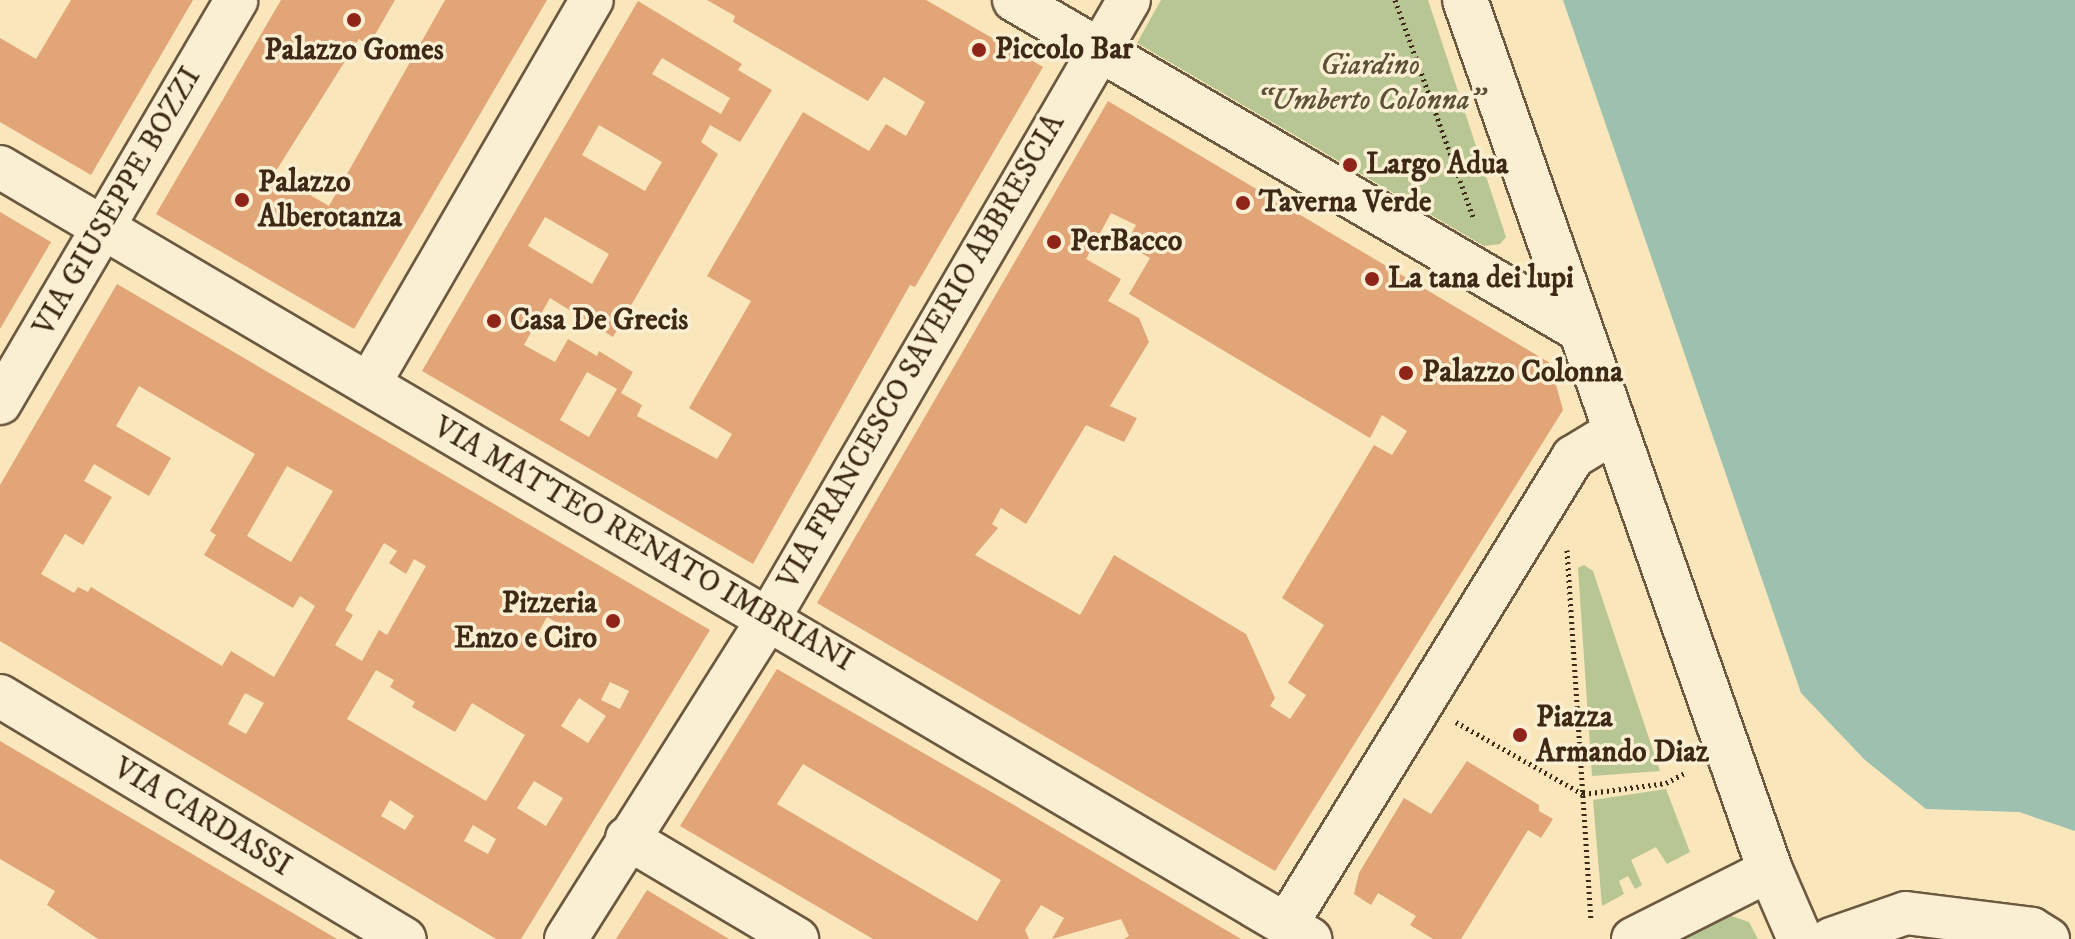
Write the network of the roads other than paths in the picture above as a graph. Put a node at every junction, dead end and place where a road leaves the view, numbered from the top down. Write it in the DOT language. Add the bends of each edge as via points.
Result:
graph roads {
  1 [pos="236,0"];
  2 [pos="592,0"];
  3 [pos="1014,0"];
  4 [pos="1129,0"];
  5 [pos="1465,0"];
  6 [pos="1098,49"];
  7 [pos="0,167"];
  8 [pos="103,226"];
  9 [pos="1577,329"];
  10 [pos="369,384"];
  11 [pos="0,403"];
  12 [pos="1614,432"];
  13 [pos="769,618"];
  14 [pos="0,696"];
  15 [pos="627,838"];
  16 [pos="1770,870"];
  17 [pos="1298,932"];
  18 [pos="405,939"];
  19 [pos="566,939"];
  20 [pos="797,939"];
  21 [pos="1633,939"];
  22 [pos="1800,939"];
  23 [pos="1831,939"];
  24 [pos="2048,939"];
  1 -- 8 [label="street, VIA GIUSEPPE BOZZI"];
  2 -- 10 [label="street"];
  3 -- 6 [label="street"];
  4 -- 6 [label="street"];
  5 -- 9 [label="main road"];
  6 -- 9 [label="street"];
  6 -- 13 [label="street, VIA FRANCESCO SAVERIO ABBRESCIA"];
  7 -- 8 [label="street, VIA MATTEO RENATO IMBRIANI"];
  8 -- 10 [label="street, VIA MATTEO RENATO IMBRIANI"];
  8 -- 11 [label="street, VIA GIUSEPPE BOZZI"];
  9 -- 12 [label="main road"];
  10 -- 13 [label="street, VIA MATTEO RENATO IMBRIANI"];
  12 -- 16 [label="main road"];
  12 -- 17 [label="street" via="1573,457"];
  13 -- 15 [label="street, VIA FRANCESCO SAVERIO ABBRESCIA"];
  13 -- 17 [label="street, VIA MATTEO RENATO IMBRIANI"];
  14 -- 18 [label="street, VIA CARDASSI"];
  15 -- 19 [label="street, VIA FRANCESCO SAVERIO ABBRESCIA"];
  15 -- 20 [label="street"];
  16 -- 21 [label="street"];
  16 -- 22 [label="main road"];
  23 -- 24 [label="street" via="1906,913 2032,929"];
}
